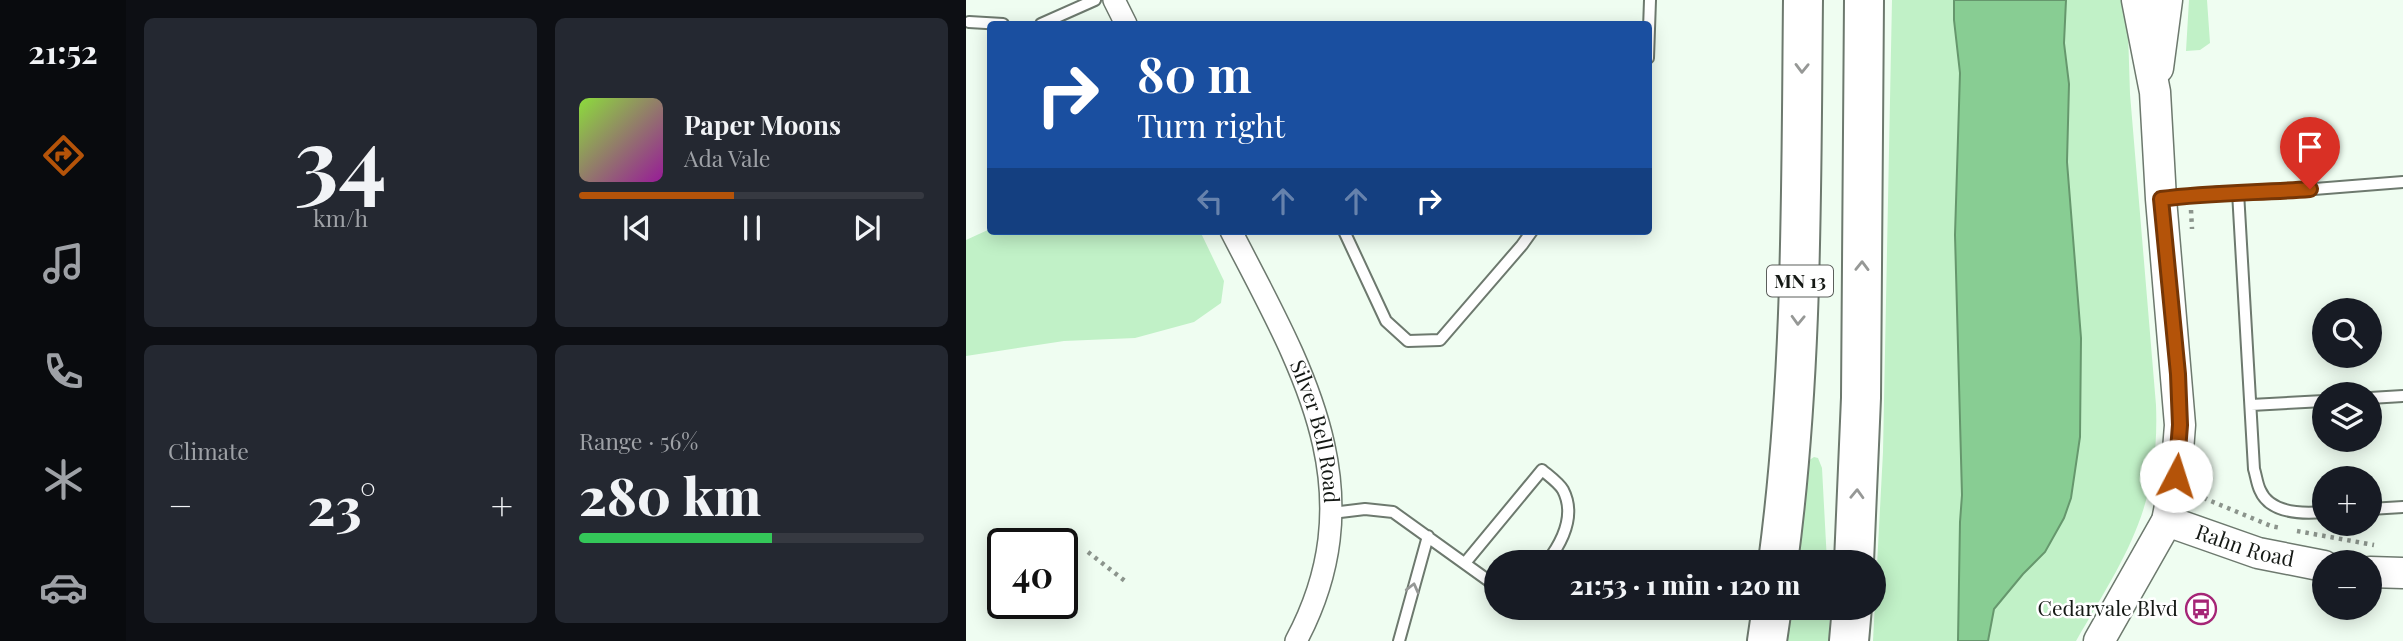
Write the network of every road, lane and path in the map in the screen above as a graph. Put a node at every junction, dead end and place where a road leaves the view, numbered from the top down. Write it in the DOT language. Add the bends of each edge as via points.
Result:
graph roads {
  1 [pos="1095,0"];
  2 [pos="1114,0"];
  3 [pos="1650,0"];
  4 [pos="1803,0"];
  5 [pos="1864,0"];
  6 [pos="2137,0"];
  7 [pos="2167,0"];
  8 [pos="1048,21"];
  9 [pos="1124,21"];
  10 [pos="1649,21"];
  11 [pos="969,22"];
  12 [pos="987,23"];
  13 [pos="2155,92"];
  14 [pos="2403,183"];
  15 [pos="2238,192"];
  16 [pos="2175,197"];
  17 [pos="1233,235"];
  18 [pos="1346,235"];
  19 [pos="1529,235"];
  20 [pos="2193,242"];
  21 [pos="2403,396"];
  22 [pos="2382,397"];
  23 [pos="2312,402"];
  24 [pos="2251,405"];
  25 [pos="2200,487"];
  26 [pos="2403,507"];
  27 [pos="2382,508"];
  28 [pos="1332,513"];
  29 [pos="2312,513"];
  30 [pos="2167,521"];
  31 [pos="2282,528"];
  32 [pos="2294,530"];
  33 [pos="1428,536"];
  34 [pos="1556,550"];
  35 [pos="1779,550"];
  36 [pos="1855,550"];
  37 [pos="2348,550"];
  38 [pos="1088,552"];
  39 [pos="1465,563"];
  40 [pos="2312,563"];
  41 [pos="2382,563"];
  42 [pos="2403,573"];
  43 [pos="1484,577"];
  44 [pos="1125,582"];
  45 [pos="1770,620"];
  46 [pos="1851,620"];
  47 [pos="1296,641"];
  48 [pos="1399,641"];
  49 [pos="1767,641"];
  50 [pos="1849,641"];
  51 [pos="2099,641"];
  1 -- 8 [label="lane"];
  2 -- 9 [label="street"];
  3 -- 10 [label="lane"];
  4 -- 35 [label="highway, MN 13, one-way" via="1798,337"];
  36 -- 5 [label="highway, MN 13, one-way" via="1861,398"];
  6 -- 13 [label="street"];
  7 -- 13 [label="street"];
  11 -- 12 [label="lane"];
  13 -- 16 [label="street"];
  14 -- 15 [label="lane"];
  15 -- 16 [label="lane"];
  15 -- 24 [label="lane"];
  16 -- 20 [label="path"];
  16 -- 30 [label="street" via="2180,425"];
  17 -- 28 [label="street, Silver Bell Road" via="1314,403 1328,458"];
  18 -- 19 [label="lane" via="1386,321 1408,341 1440,340"];
  21 -- 22 [label="lane"];
  23 -- 24 [label="lane"];
  24 -- 29 [label="lane" via="2254,469 2260,491 2272,505"];
  25 -- 31 [label="path" via="2206,499"];
  26 -- 27 [label="lane"];
  28 -- 33 [label="lane" via="1394,512"];
  28 -- 47 [label="street, Silver Bell Road" via="1318,591"];
  30 -- 40 [label="street, Rahn Road" via="2258,552"];
  30 -- 51 [label="street"];
  32 -- 37 [label="path"];
  33 -- 39 [label="lane"];
  48 -- 33 [label="lane, one-way"];
  34 -- 39 [label="lane" via="1570,515 1562,488 1542,470"];
  38 -- 44 [label="path"];
  39 -- 43 [label="lane"];
  41 -- 42 [label="street"];
  45 -- 49 [label="highway"];
  46 -- 50 [label="highway"];
}
